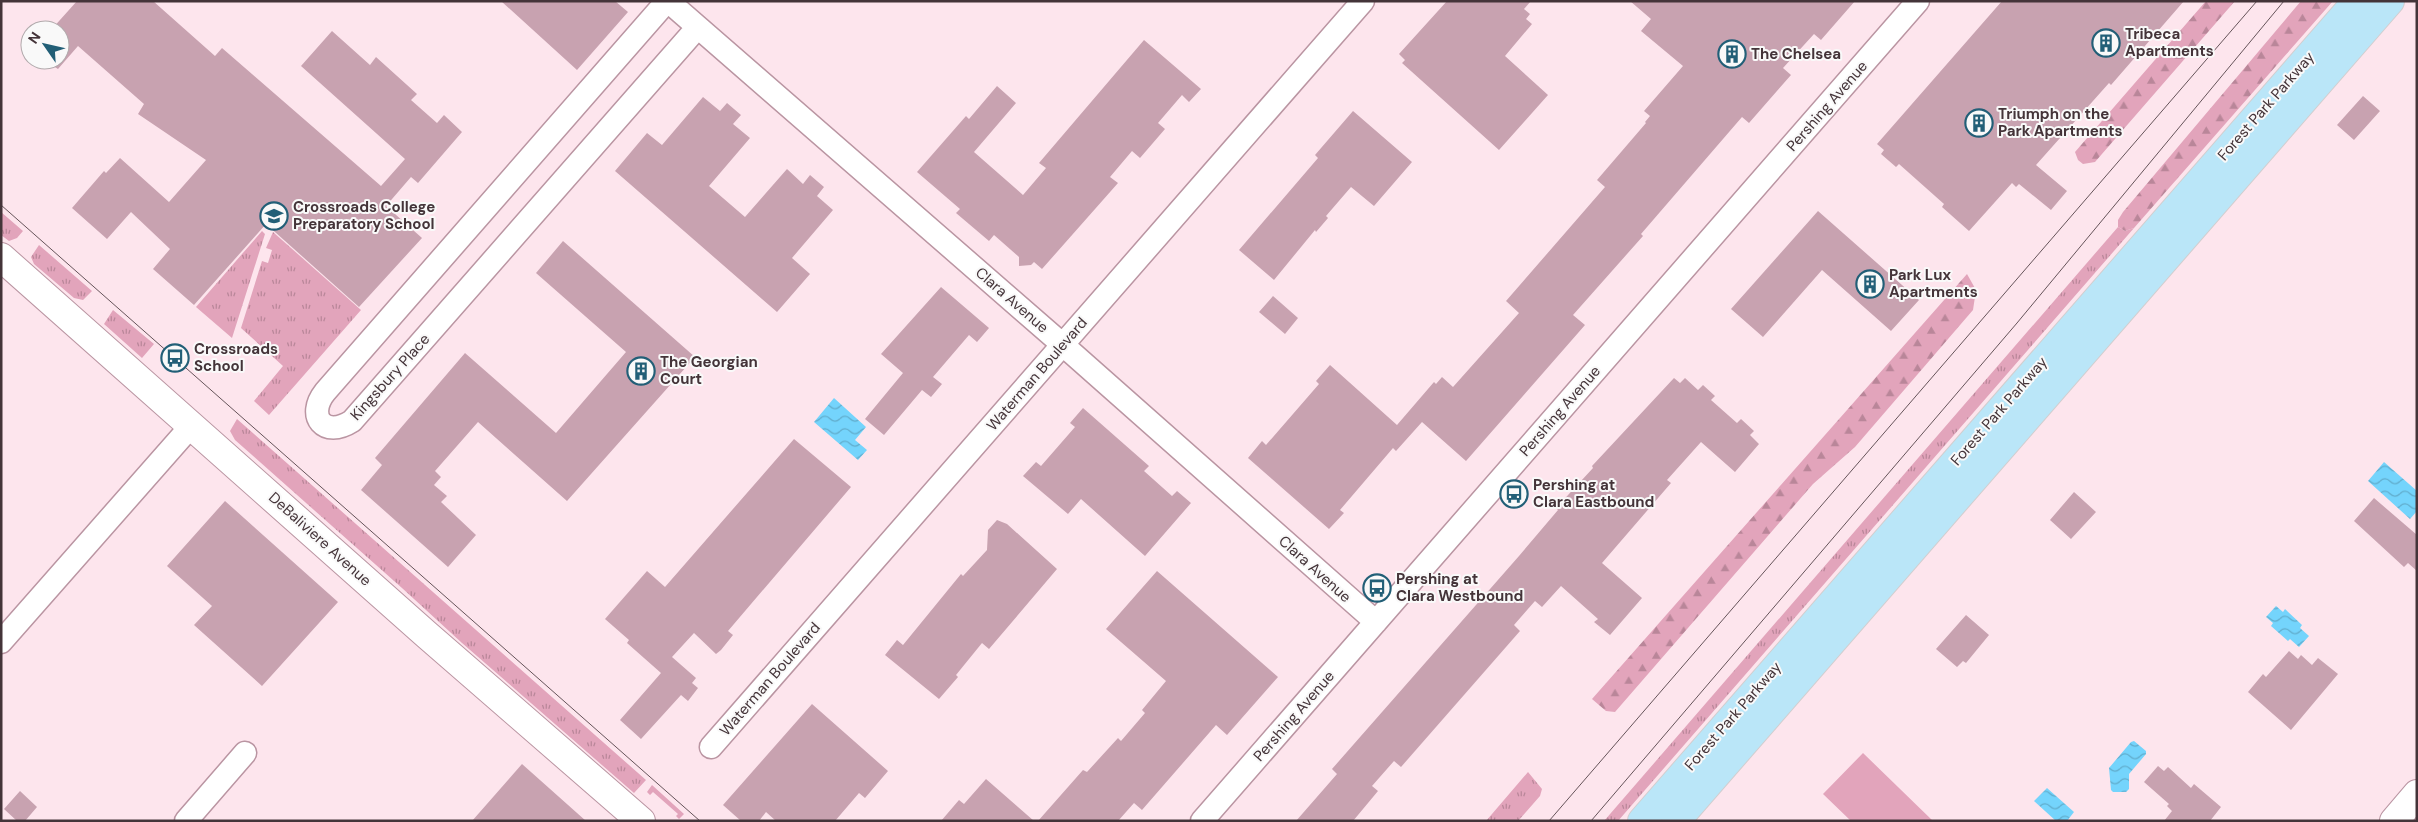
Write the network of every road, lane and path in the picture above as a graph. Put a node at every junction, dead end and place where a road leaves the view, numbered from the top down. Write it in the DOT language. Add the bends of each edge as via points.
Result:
graph roads {
  1 [pos="667,1"];
  2 [pos="1363,1"];
  3 [pos="1918,1"];
  4 [pos="2357,1"];
  5 [pos="2390,1"];
  6 [pos="698,28"];
  7 [pos="1,256"];
  8 [pos="1063,345"];
  9 [pos="192,425"];
  10 [pos="1376,622"];
  11 [pos="1,642"];
  12 [pos="711,747"];
  13 [pos="245,753"];
  14 [pos="2417,794"];
  15 [pos="186,821"];
  16 [pos="641,821"];
  17 [pos="1202,821"];
  18 [pos="1642,821"];
  19 [pos="1676,821"];
  20 [pos="2394,821"];
  1 -- 6 [label="street, Clara Avenue"];
  1 -- 6 [label="street, Kingsbury Place" via="325,392 317,408 323,425 331,429 341,428 352,421"];
  2 -- 8 [label="street, Waterman Boulevard"];
  3 -- 10 [label="street, Pershing Avenue"];
  4 -- 18 [label="main road, Forest Park Parkway"];
  5 -- 19 [label="main road, Forest Park Parkway"];
  6 -- 8 [label="street, Clara Avenue"];
  7 -- 9 [label="main road, DeBaliviere Avenue"];
  8 -- 10 [label="street, Clara Avenue"];
  8 -- 12 [label="street, Waterman Boulevard"];
  9 -- 11 [label="street"];
  9 -- 16 [label="main road, DeBaliviere Avenue"];
  10 -- 17 [label="street, Pershing Avenue"];
  13 -- 15 [label="street"];
  14 -- 20 [label="main road"];
}
